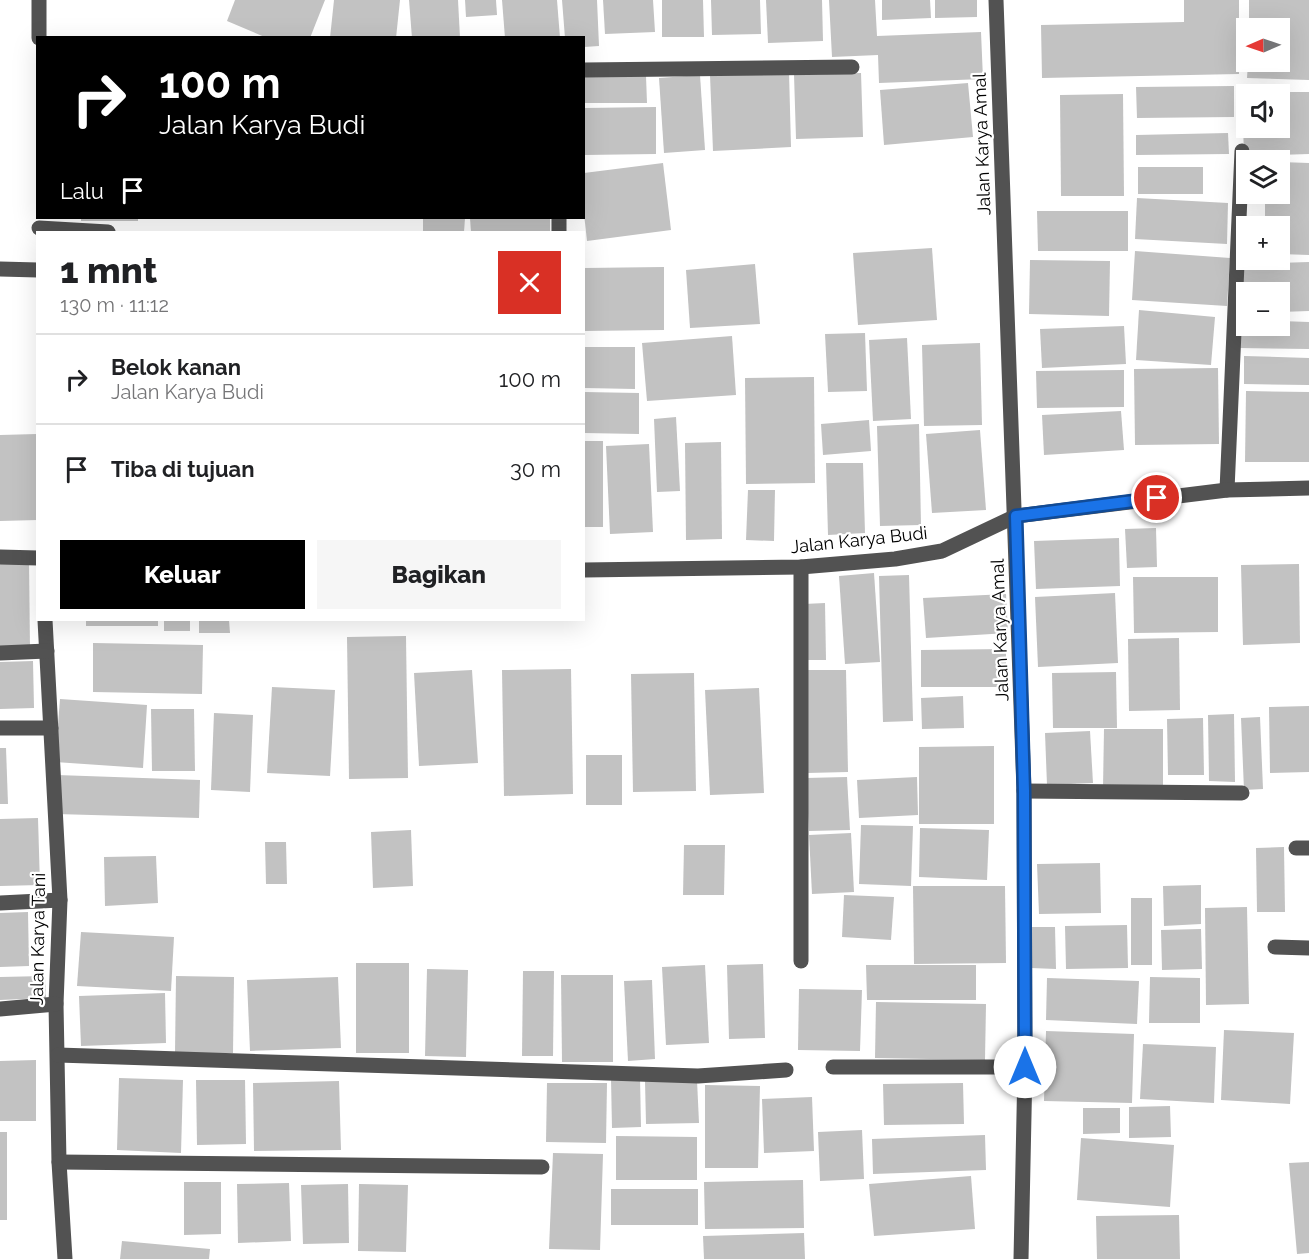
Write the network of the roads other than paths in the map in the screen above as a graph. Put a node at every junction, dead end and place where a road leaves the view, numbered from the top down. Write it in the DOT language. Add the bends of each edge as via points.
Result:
graph roads {
  1 [pos="39,0"];
  2 [pos="996,0"];
  3 [pos="39,36"];
  4 [pos="852,67"];
  5 [pos="585,70"];
  6 [pos="1240,204"];
  7 [pos="39,226"];
  8 [pos="96,231"];
  9 [pos="0,269"];
  10 [pos="36,270"];
  11 [pos="1309,488"];
  12 [pos="1227,490"];
  13 [pos="1016,516"];
  14 [pos="0,557"];
  15 [pos="36,558"];
  16 [pos="801,567"];
  17 [pos="585,570"];
  18 [pos="45,621"];
  19 [pos="47,651"];
  20 [pos="0,653"];
  21 [pos="0,728"];
  22 [pos="51,728"];
  23 [pos="1024,791"];
  24 [pos="1242,793"];
  25 [pos="60,900"];
  26 [pos="0,903"];
  27 [pos="1275,947"];
  28 [pos="1309,948"];
  29 [pos="801,961"];
  30 [pos="56,1004"];
  31 [pos="0,1009"];
  32 [pos="58,1055"];
  33 [pos="833,1067"];
  34 [pos="1025,1067"];
  35 [pos="786,1070"];
  36 [pos="59,1162"];
  37 [pos="542,1167"];
  38 [pos="65,1259"];
  39 [pos="1021,1259"];
  1 -- 3 [label="street"];
  2 -- 13 [label="street, Jalan Karya Amal"];
  4 -- 5 [label="street"];
  6 -- 12 [label="street"];
  7 -- 8 [label="street"];
  9 -- 10 [label="street"];
  11 -- 12 [label="street, Jalan Karya Budi"];
  12 -- 13 [label="street, Jalan Karya Budi"];
  13 -- 16 [label="street, Jalan Karya Budi" via="942,551"];
  13 -- 23 [label="street, Jalan Karya Amal"];
  14 -- 15 [label="street"];
  16 -- 17 [label="street, Jalan Karya Budi"];
  16 -- 29 [label="street"];
  18 -- 19 [label="street, Jalan Karya Tani"];
  19 -- 20 [label="street"];
  19 -- 22 [label="street, Jalan Karya Tani"];
  21 -- 22 [label="street"];
  22 -- 25 [label="street, Jalan Karya Tani"];
  23 -- 24 [label="street"];
  23 -- 34 [label="street, Jalan Karya Amal"];
  25 -- 26 [label="street"];
  25 -- 30 [label="street, Jalan Karya Tani"];
  27 -- 28 [label="street"];
  30 -- 31 [label="street"];
  30 -- 32 [label="street, Jalan Karya Tani"];
  32 -- 35 [label="street" via="698,1076"];
  32 -- 36 [label="street, Jalan Karya Tani"];
  33 -- 34 [label="street"];
  34 -- 39 [label="street, Jalan Karya Amal"];
  36 -- 37 [label="street"];
  36 -- 38 [label="street, Jalan Karya Tani"];
}
